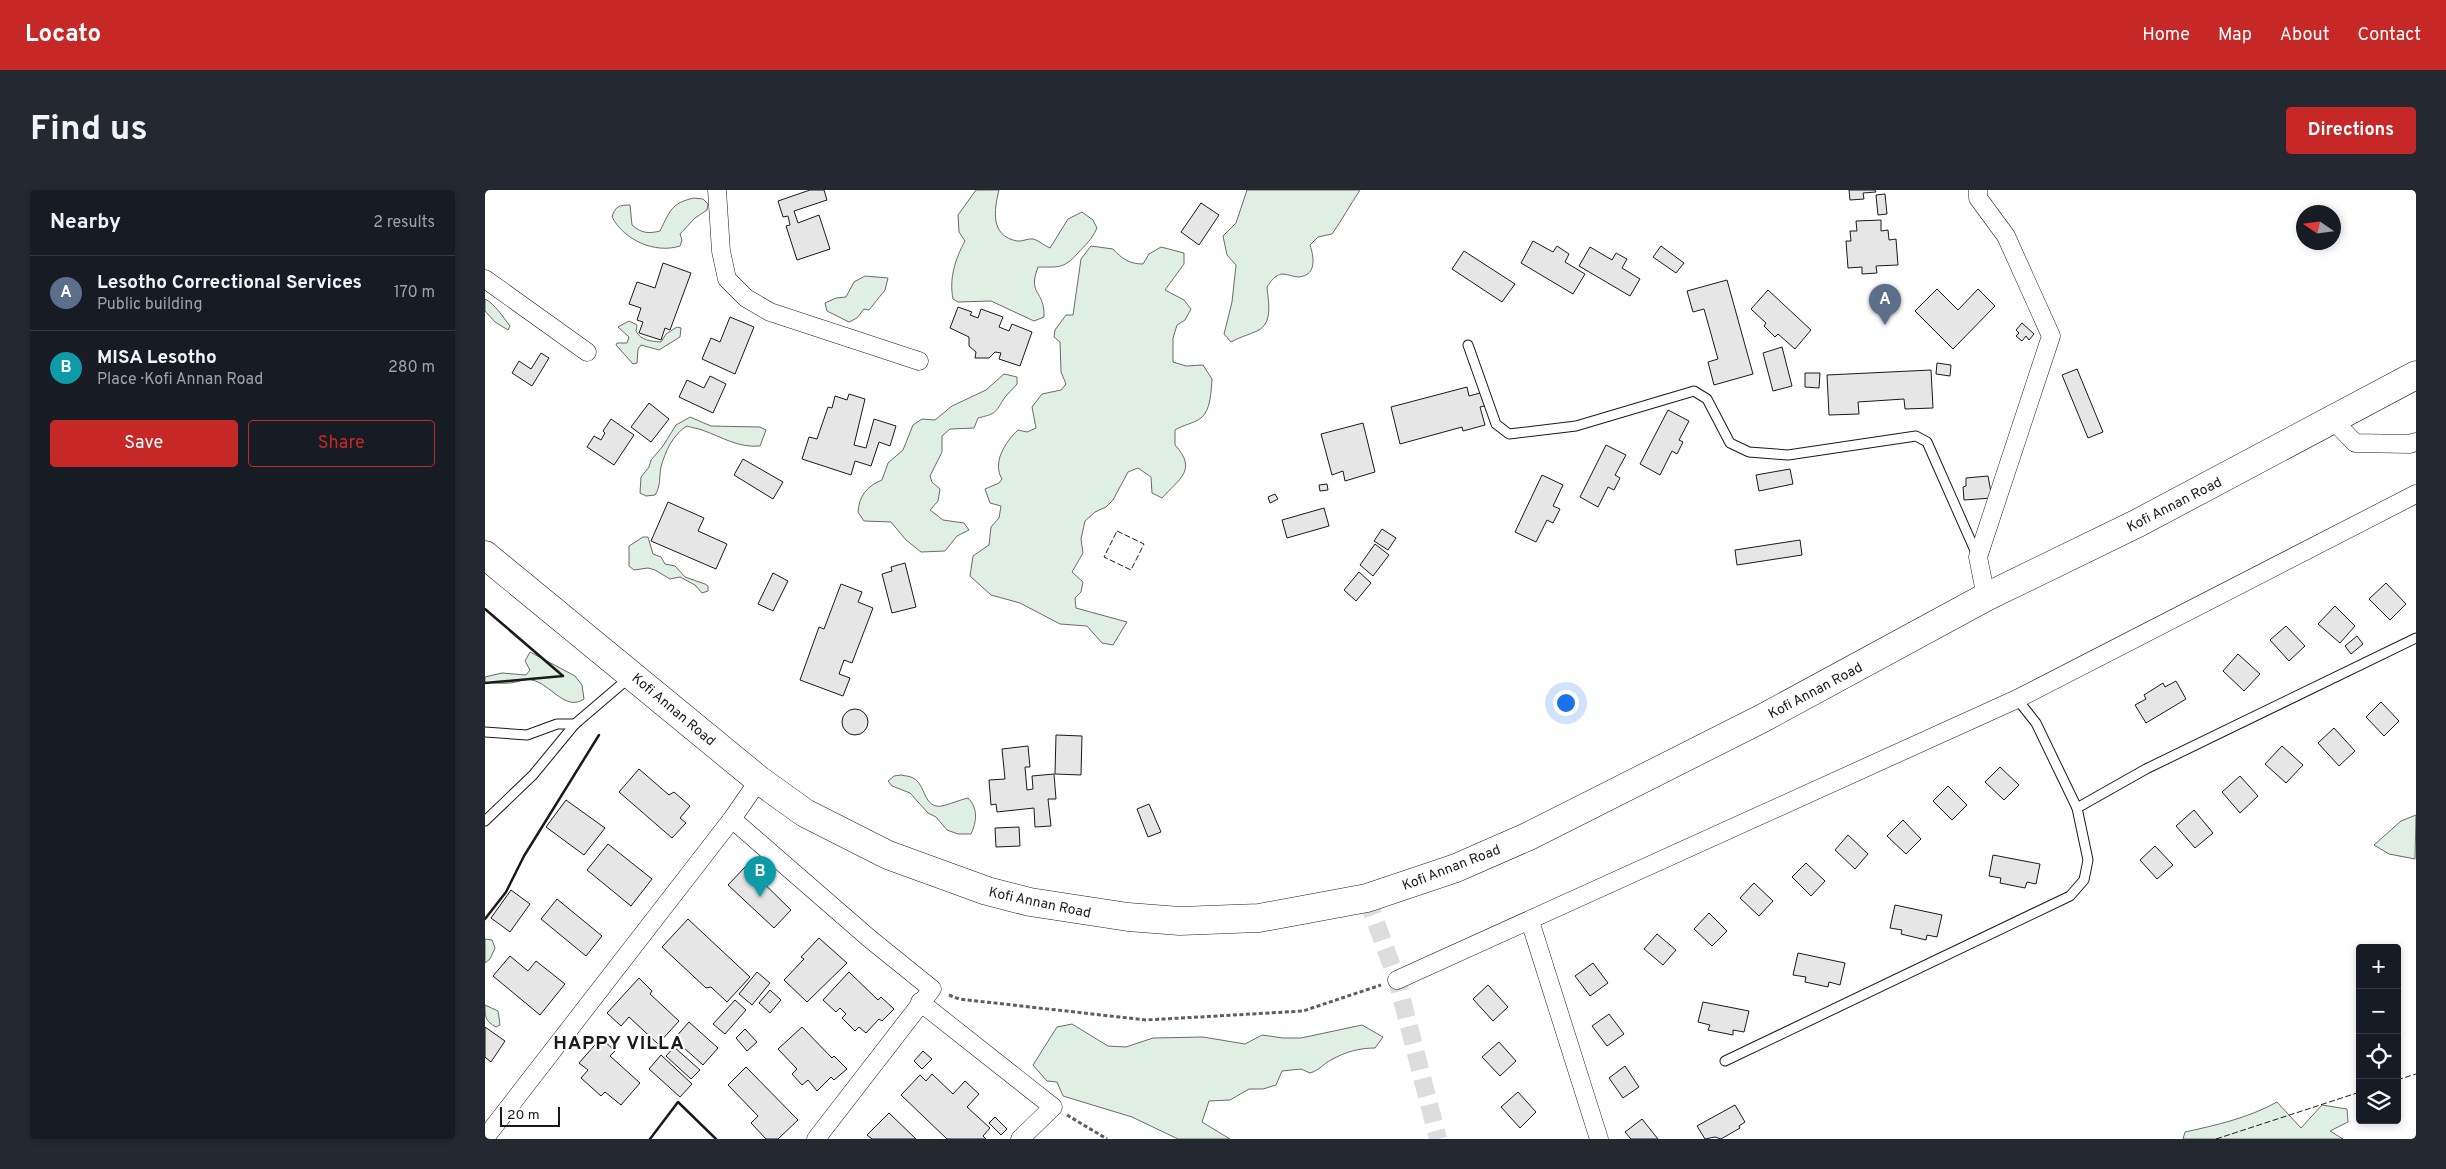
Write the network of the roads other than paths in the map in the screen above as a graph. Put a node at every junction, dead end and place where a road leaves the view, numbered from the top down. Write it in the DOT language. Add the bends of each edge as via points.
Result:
graph roads {
  1 [pos="717,190"];
  2 [pos="1978,190"];
  3 [pos="485,279"];
  4 [pos="1468,345"];
  5 [pos="587,352"];
  6 [pos="919,361"];
  7 [pos="2416,374"];
  8 [pos="2333,420"];
  9 [pos="2416,442"];
  10 [pos="2416,494"];
  11 [pos="485,555"];
  12 [pos="1978,557"];
  13 [pos="1986,597"];
  14 [pos="2416,638"];
  15 [pos="632,674"];
  16 [pos="2017,699"];
  17 [pos="575,724"];
  18 [pos="485,732"];
  19 [pos="759,780"];
  20 [pos="2077,808"];
  21 [pos="732,819"];
  22 [pos="485,821"];
  23 [pos="1529,921"];
  24 [pos="1397,980"];
  25 [pos="926,996"];
  26 [pos="1725,1061"];
  27 [pos="485,1138"];
  28 [pos="816,1139"];
  29 [pos="1020,1139"];
  30 [pos="1599,1139"];
  1 -- 6 [label="street" via="721,251 727,279 746,298 771,312"];
  2 -- 12 [label="street" via="1978,198 2006,236 2051,336"];
  3 -- 5 [label="street"];
  4 -- 12 [label="lane" via="1496,424 1509,434 1576,426 1694,391 1707,399 1730,443 1749,452 1788,455 1916,436 1922,438 1927,442"];
  7 -- 8 [label="main road, Kofi Annan Road"];
  8 -- 9 [label="street" via="2355,443"];
  8 -- 13 [label="main road, Kofi Annan Road" via="2138,523"];
  10 -- 16 [label="street"];
  11 -- 15 [label="main road, Kofi Annan Road"];
  12 -- 13 [label="street"];
  13 -- 19 [label="main road, Kofi Annan Road" via="1754,722 1529,836 1465,864 1367,898 1259,918 1180,921 1127,917 1075,910 987,891 888,855 805,813"];
  14 -- 20 [label="lane" via="2146,769"];
  15 -- 17 [label="lane"];
  15 -- 19 [label="main road, Kofi Annan Road"];
  16 -- 20 [label="lane" via="2036,723"];
  16 -- 23 [label="street"];
  17 -- 18 [label="lane" via="557,724 527,735"];
  17 -- 22 [label="lane" via="533,775"];
  19 -- 21 [label="street"];
  20 -- 26 [label="lane" via="2088,860 2085,880 2070,896"];
  21 -- 25 [label="street" via="870,939"];
  21 -- 27 [label="street"];
  23 -- 24 [label="street"];
  23 -- 30 [label="street"];
  25 -- 28 [label="street"];
  25 -- 29 [label="street" via="1053,1107"];
}
